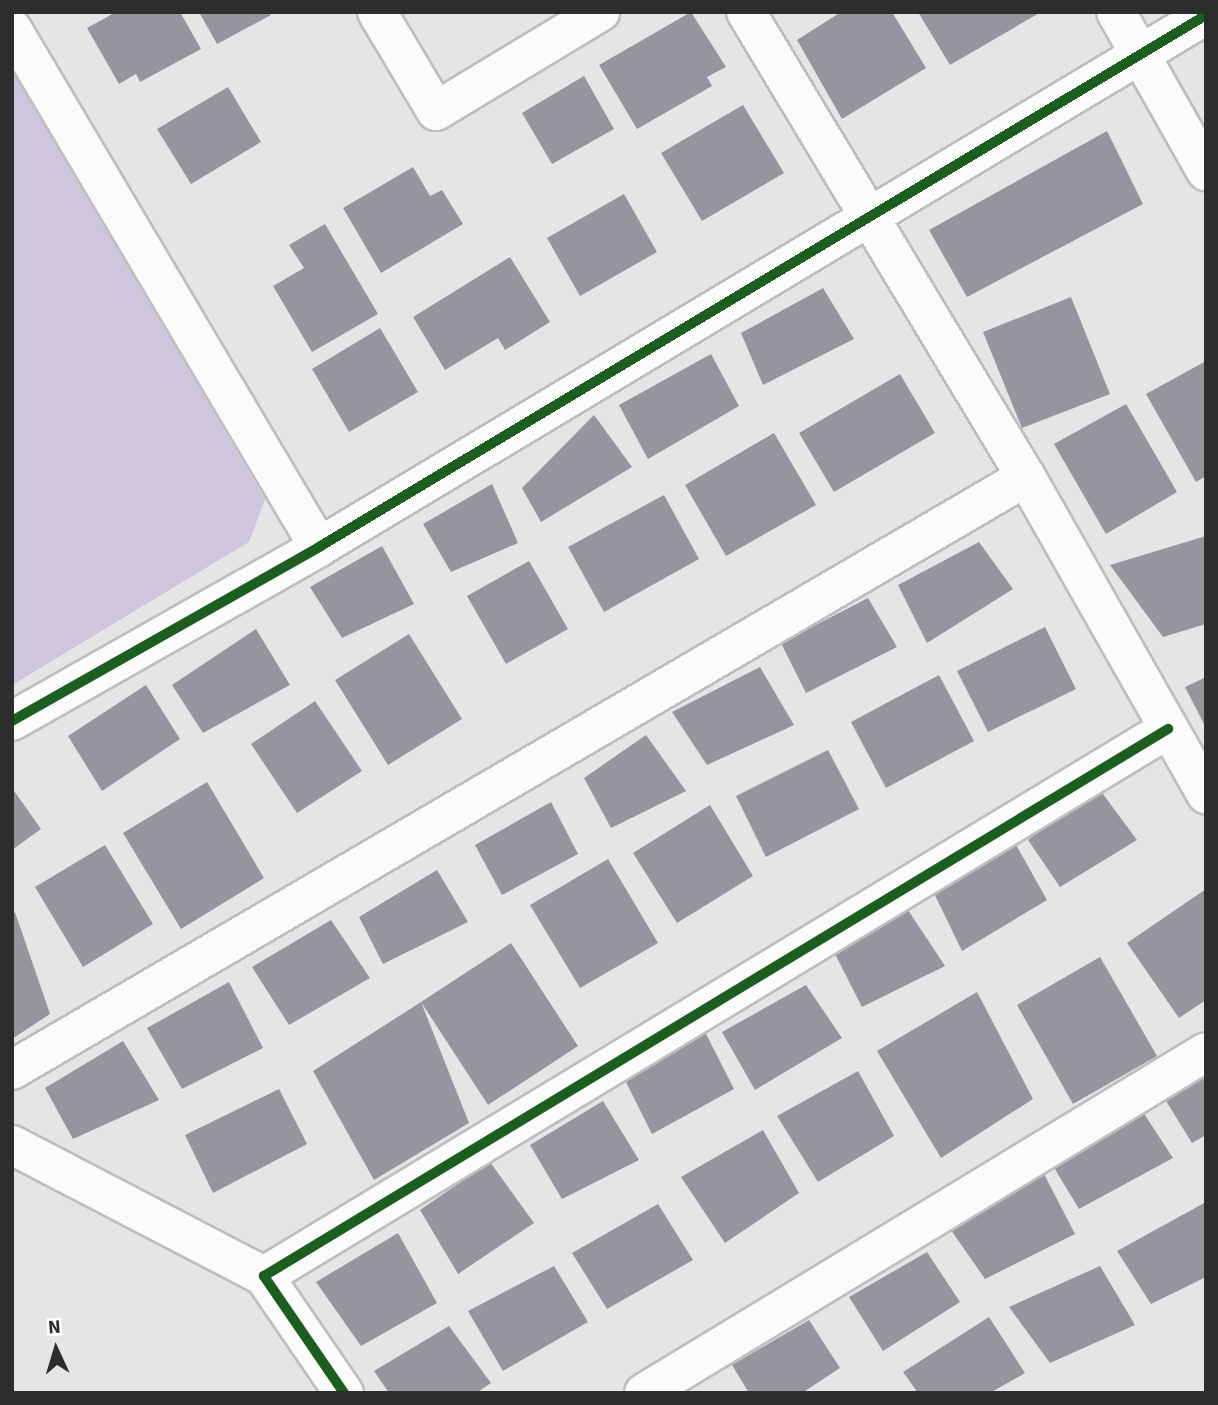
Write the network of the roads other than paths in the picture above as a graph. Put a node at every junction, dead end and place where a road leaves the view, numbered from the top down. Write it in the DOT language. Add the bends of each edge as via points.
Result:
graph roads {
  1 [pos="377,12"];
  2 [pos="600,12"];
  3 [pos="746,12"];
  4 [pos="1116,12"];
  5 [pos="1206,15"];
  6 [pos="12,29"];
  7 [pos="1140,54"];
  8 [pos="1206,171"];
  9 [pos="872,218"];
  10 [pos="1026,477"];
  11 [pos="319,547"];
  12 [pos="12,721"];
  13 [pos="1168,729"];
  14 [pos="1206,794"];
  15 [pos="1206,1052"];
  16 [pos="12,1070"];
  17 [pos="12,1145"];
  18 [pos="264,1276"];
  19 [pos="344,1393"];
  20 [pos="643,1393"];
  1 -- 2 [label="street" via="436,110"];
  3 -- 9 [label="street"];
  4 -- 7 [label="street"];
  5 -- 7 [label="street"];
  6 -- 11 [label="street"];
  7 -- 8 [label="street"];
  7 -- 9 [label="street"];
  9 -- 10 [label="street"];
  9 -- 11 [label="street"];
  10 -- 13 [label="street"];
  10 -- 16 [label="street"];
  11 -- 12 [label="street"];
  13 -- 14 [label="street"];
  13 -- 18 [label="street"];
  15 -- 20 [label="street"];
  17 -- 18 [label="street"];
  18 -- 19 [label="street"];
}
